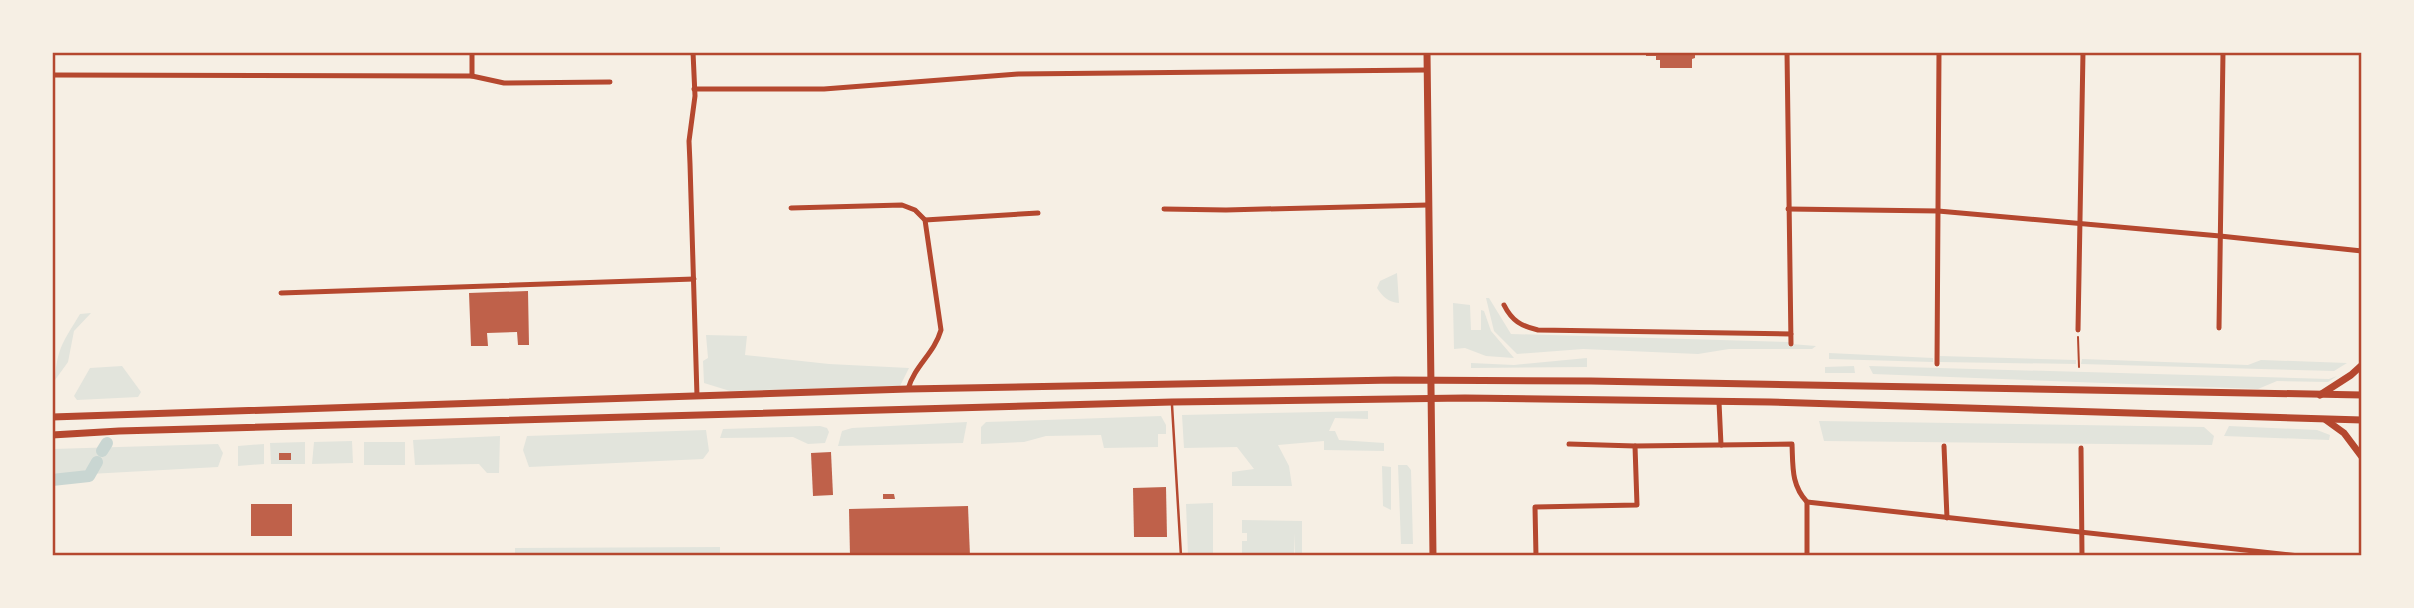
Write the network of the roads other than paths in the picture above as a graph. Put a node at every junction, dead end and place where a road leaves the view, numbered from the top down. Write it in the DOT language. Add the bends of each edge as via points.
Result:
graph roads {
  1 [pos="472,52"];
  2 [pos="694,52"];
  3 [pos="1427,52"];
  4 [pos="1787,52"];
  5 [pos="1939,52"];
  6 [pos="2083,52"];
  7 [pos="2223,52"];
  8 [pos="1427,70"];
  9 [pos="52,75"];
  10 [pos="472,76"];
  11 [pos="610,82"];
  12 [pos="694,89"];
  13 [pos="1428,205"];
  14 [pos="791,208"];
  15 [pos="1164,209"];
  16 [pos="1788,209"];
  17 [pos="1938,211"];
  18 [pos="1038,213"];
  19 [pos="925,220"];
  20 [pos="2080,223"];
  21 [pos="2220,236"];
  22 [pos="2361,251"];
  23 [pos="694,279"];
  24 [pos="281,293"];
  25 [pos="1504,305"];
  26 [pos="2219,328"];
  27 [pos="2078,330"];
  28 [pos="1791,334"];
  29 [pos="1791,344"];
  30 [pos="1937,364"];
  31 [pos="2361,365"];
  32 [pos="1430,379"];
  33 [pos="908,389"];
  34 [pos="2320,395"];
  35 [pos="2361,395"];
  36 [pos="697,396"];
  37 [pos="1430,399"];
  38 [pos="1172,402"];
  39 [pos="1719,402"];
  40 [pos="52,417"];
  41 [pos="2325,420"];
  42 [pos="2361,421"];
  43 [pos="52,435"];
  44 [pos="1569,444"];
  45 [pos="1721,445"];
  46 [pos="1635,446"];
  47 [pos="1944,446"];
  48 [pos="2081,448"];
  49 [pos="2361,457"];
  50 [pos="1807,502"];
  51 [pos="1947,518"];
  52 [pos="2082,534"];
  53 [pos="1181,555"];
  54 [pos="1433,555"];
  55 [pos="1536,555"];
  56 [pos="1807,555"];
  57 [pos="2082,555"];
  58 [pos="2299,555"];
  1 -- 10 [label="street"];
  2 -- 12 [label="street"];
  3 -- 8 [label="main road"];
  4 -- 16 [label="street"];
  5 -- 17 [label="street"];
  6 -- 20 [label="street"];
  7 -- 21 [label="street"];
  8 -- 12 [label="street" via="1018,74 824,89"];
  8 -- 13 [label="main road"];
  9 -- 10 [label="street"];
  10 -- 11 [label="street" via="504,83"];
  12 -- 23 [label="street" via="690,153"];
  13 -- 15 [label="street"];
  13 -- 32 [label="main road"];
  14 -- 19 [label="street" via="902,205"];
  16 -- 17 [label="street"];
  16 -- 28 [label="street"];
  17 -- 20 [label="street"];
  17 -- 30 [label="street"];
  18 -- 19 [label="street"];
  19 -- 33 [label="street" via="940,330 937,345 912,375"];
  20 -- 21 [label="street"];
  20 -- 27 [label="street"];
  21 -- 22 [label="street"];
  21 -- 26 [label="street"];
  23 -- 24 [label="street"];
  23 -- 36 [label="street"];
  25 -- 28 [label="street" via="1517,323 1538,330"];
  28 -- 29 [label="street"];
  31 -- 34 [label="main road"];
  32 -- 33 [label="main road"];
  32 -- 34 [label="main road"];
  32 -- 37 [label="main road"];
  33 -- 36 [label="main road"];
  34 -- 35 [label="main road"];
  36 -- 40 [label="main road"];
  37 -- 38 [label="main road"];
  37 -- 39 [label="main road"];
  37 -- 54 [label="main road"];
  38 -- 43 [label="main road"];
  38 -- 53 [label="lane"];
  39 -- 41 [label="main road"];
  39 -- 45 [label="street"];
  41 -- 42 [label="main road"];
  41 -- 49 [label="main road" via="2354,443"];
  44 -- 46 [label="street"];
  45 -- 46 [label="street"];
  45 -- 50 [label="street" via="1792,444 1794,479"];
  46 -- 55 [label="street" via="1637,505 1535,507"];
  47 -- 51 [label="street"];
  48 -- 52 [label="street"];
  50 -- 51 [label="street"];
  50 -- 56 [label="street"];
  51 -- 52 [label="street"];
  52 -- 57 [label="street"];
  52 -- 58 [label="street"];
}
